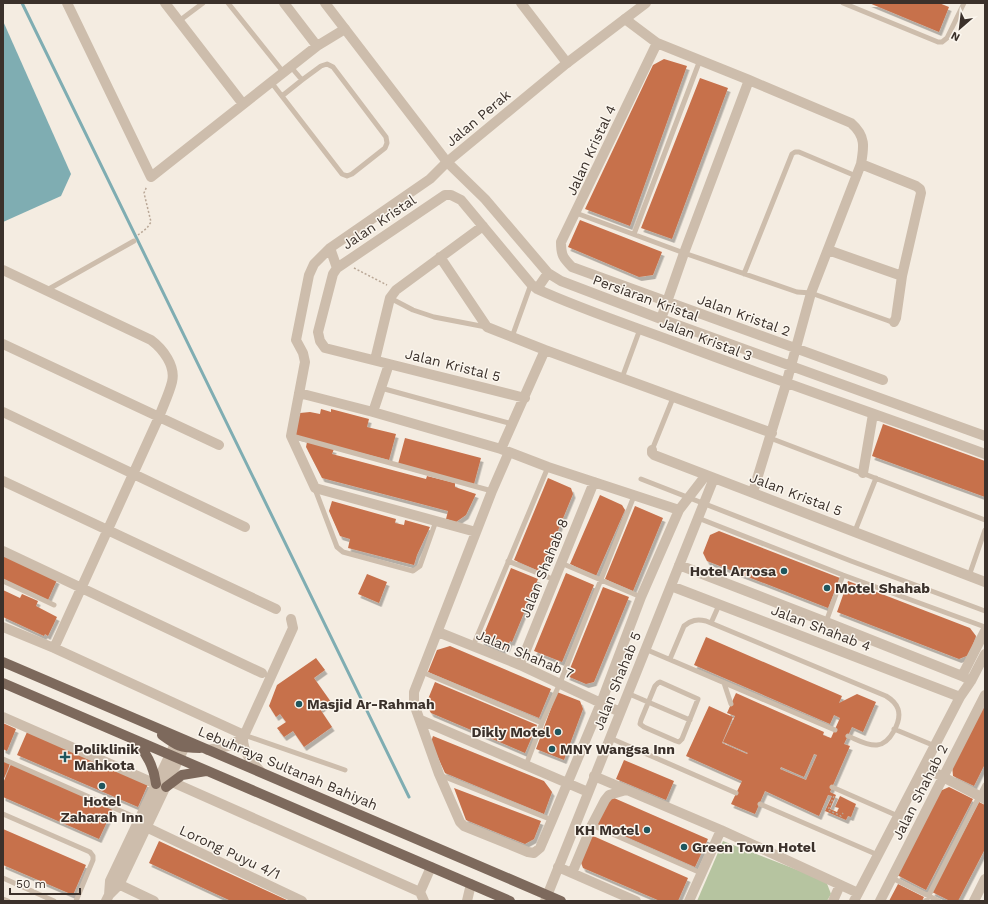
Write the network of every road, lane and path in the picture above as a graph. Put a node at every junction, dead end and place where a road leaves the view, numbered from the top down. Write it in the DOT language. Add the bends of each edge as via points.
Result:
graph roads {
  1 [pos="67,3"];
  2 [pos="165,3"];
  3 [pos="203,3"];
  4 [pos="228,3"];
  5 [pos="284,3"];
  6 [pos="325,3"];
  7 [pos="521,3"];
  8 [pos="646,3"];
  9 [pos="843,3"];
  10 [pos="964,3"];
  11 [pos="625,19"];
  12 [pos="179,21"];
  13 [pos="345,29"];
  14 [pos="657,43"];
  15 [pos="317,46"];
  16 [pos="700,60"];
  17 [pos="567,63"];
  18 [pos="288,70"];
  19 [pos="302,80"];
  20 [pos="749,80"];
  21 [pos="271,82"];
  22 [pos="282,96"];
  23 [pos="243,104"];
  24 [pos="447,162"];
  25 [pos="860,164"];
  26 [pos="857,176"];
  27 [pos="150,177"];
  28 [pos="576,213"];
  29 [pos="483,226"];
  30 [pos="140,232"];
  31 [pos="634,234"];
  32 [pos="134,241"];
  33 [pos="330,248"];
  34 [pos="828,250"];
  35 [pos="684,253"];
  36 [pos="440,257"];
  37 [pos="340,265"];
  38 [pos="572,267"];
  39 [pos="3,270"];
  40 [pos="548,273"];
  41 [pos="744,274"];
  42 [pos="902,276"];
  43 [pos="534,286"];
  44 [pos="46,290"];
  45 [pos="396,290"];
  46 [pos="811,293"];
  47 [pos="390,298"];
  48 [pos="666,302"];
  49 [pos="661,319"];
  50 [pos="894,322"];
  51 [pos="487,327"];
  52 [pos="640,329"];
  53 [pos="512,337"];
  54 [pos="3,344"];
  55 [pos="796,348"];
  56 [pos="546,350"];
  57 [pos="375,360"];
  58 [pos="389,364"];
  59 [pos="791,365"];
  60 [pos="622,378"];
  61 [pos="883,380"];
  62 [pos="786,384"];
  63 [pos="381,388"];
  64 [pos="299,393"];
  65 [pos="525,398"];
  66 [pos="673,398"];
  67 [pos="3,412"];
  68 [pos="373,412"];
  69 [pos="874,414"];
  70 [pos="159,418"];
  71 [pos="512,424"];
  72 [pos="771,435"];
  73 [pos="291,436"];
  74 [pos="985,436"];
  75 [pos="218,445"];
  76 [pos="505,450"];
  77 [pos="652,450"];
  78 [pos="985,454"];
  79 [pos="548,467"];
  80 [pos="863,473"];
  81 [pos="132,474"];
  82 [pos="710,476"];
  83 [pos="876,478"];
  84 [pos="641,479"];
  85 [pos="3,481"];
  86 [pos="594,482"];
  87 [pos="315,488"];
  88 [pos="492,492"];
  89 [pos="753,492"];
  90 [pos="634,496"];
  91 [pos="688,497"];
  92 [pos="704,503"];
  93 [pos="679,510"];
  94 [pos="698,518"];
  95 [pos="985,520"];
  96 [pos="436,522"];
  97 [pos="245,527"];
  98 [pos="108,530"];
  99 [pos="985,530"];
  100 [pos="855,531"];
  101 [pos="476,532"];
  102 [pos="3,551"];
  103 [pos="508,561"];
  104 [pos="561,563"];
  105 [pos="679,565"];
  106 [pos="843,575"];
  107 [pos="969,576"];
  108 [pos="554,580"];
  109 [pos="600,580"];
  110 [pos="3,581"];
  111 [pos="985,582"];
  112 [pos="671,586"];
  113 [pos="81,589"];
  114 [pos="641,597"];
  115 [pos="54,605"];
  116 [pos="719,605"];
  117 [pos="276,610"];
  118 [pos="985,610"];
  119 [pos="292,619"];
  120 [pos="826,622"];
  121 [pos="712,623"];
  122 [pos="3,627"];
  123 [pos="985,627"];
  124 [pos="985,631"];
  125 [pos="438,632"];
  126 [pos="473,646"];
  127 [pos="54,648"];
  128 [pos="645,649"];
  129 [pos="985,654"];
  130 [pos="670,660"];
  131 [pos="3,662"];
  132 [pos="520,666"];
  133 [pos="422,672"];
  134 [pos="262,673"];
  135 [pos="966,679"];
  136 [pos="3,683"];
  137 [pos="560,683"];
  138 [pos="724,683"];
  139 [pos="628,693"];
  140 [pos="985,695"];
  141 [pos="960,697"];
  142 [pos="648,702"];
  143 [pos="601,703"];
  144 [pos="731,704"];
  145 [pos="620,712"];
  146 [pos="3,717"];
  147 [pos="421,720"];
  148 [pos="690,720"];
  149 [pos="542,723"];
  150 [pos="148,724"];
  151 [pos="894,729"];
  152 [pos="835,730"];
  153 [pos="848,736"];
  154 [pos="243,737"];
  155 [pos="610,738"];
  156 [pos="133,739"];
  157 [pos="180,746"];
  158 [pos="935,746"];
  159 [pos="206,749"];
  160 [pos="174,757"];
  161 [pos="3,759"];
  162 [pos="526,765"];
  163 [pos="924,767"];
  164 [pos="345,770"];
  165 [pos="206,771"];
  166 [pos="261,772"];
  167 [pos="439,774"];
  168 [pos="594,776"];
  169 [pos="943,777"];
  170 [pos="568,783"];
  171 [pos="164,784"];
  172 [pos="985,785"];
  173 [pos="832,787"];
  174 [pos="626,790"];
  175 [pos="588,792"];
  176 [pos="736,793"];
  177 [pos="829,794"];
  178 [pos="982,798"];
  179 [pos="760,804"];
  180 [pos="843,813"];
  181 [pos="3,814"];
  182 [pos="898,816"];
  183 [pos="139,819"];
  184 [pos="552,820"];
  185 [pos="592,825"];
  186 [pos="146,827"];
  187 [pos="721,830"];
  188 [pos="878,855"];
  189 [pos="431,867"];
  190 [pos="558,867"];
  191 [pos="572,873"];
  192 [pos="701,873"];
  193 [pos="3,878"];
  194 [pos="892,878"];
  195 [pos="985,879"];
  196 [pos="115,883"];
  197 [pos="471,884"];
  198 [pos="840,884"];
  199 [pos="422,897"];
  200 [pos="856,897"];
  201 [pos="108,898"];
  202 [pos="546,898"];
  203 [pos="3,899"];
  204 [pos="927,899"];
  205 [pos="8,901"];
  206 [pos="54,901"];
  207 [pos="76,901"];
  208 [pos="154,901"];
  209 [pos="302,901"];
  210 [pos="467,901"];
  211 [pos="510,901"];
  212 [pos="561,901"];
  213 [pos="636,901"];
  214 [pos="689,901"];
  215 [pos="833,901"];
  216 [pos="880,901"];
  217 [pos="938,901"];
  218 [pos="974,901"];
  1 -- 27 [label="street"];
  2 -- 12 [label="street"];
  3 -- 12 [label="lane"];
  4 -- 18 [label="lane"];
  5 -- 15 [label="street"];
  6 -- 13 [label="street, Jalan Perak"];
  7 -- 17 [label="street"];
  8 -- 11 [label="street, Jalan Perak"];
  9 -- 10 [label="lane" via="934,41 942,42 947,38"];
  11 -- 14 [label="street"];
  11 -- 17 [label="street, Jalan Perak"];
  12 -- 23 [label="street"];
  13 -- 15 [label="street"];
  13 -- 24 [label="street, Jalan Perak"];
  14 -- 16 [label="street"];
  14 -- 28 [label="street, Jalan Kristal 4"];
  15 -- 18 [label="street"];
  16 -- 20 [label="street"];
  16 -- 31 [label="lane"];
  17 -- 24 [label="street, Jalan Perak"];
  18 -- 19 [label="lane"];
  18 -- 21 [label="street"];
  19 -- 22 [label="lane"];
  19 -- 22 [label="lane" via="321,66 327,64 333,67 386,137 385,148 352,174 342,174"];
  20 -- 25 [label="street" via="851,123 858,129 863,143"];
  20 -- 35 [label="street"];
  21 -- 22 [label="lane"];
  21 -- 23 [label="street"];
  23 -- 27 [label="street"];
  24 -- 33 [label="street, Jalan Kristal" via="430,179"];
  24 -- 40 [label="street, Persiaran Kristal" via="485,199"];
  25 -- 26 [label="street"];
  25 -- 42 [label="street" via="920,189"];
  26 -- 34 [label="street"];
  26 -- 41 [label="lane" via="799,152 792,154"];
  27 -- 30 [label="path" via="144,193 151,222"];
  28 -- 31 [label="lane"];
  28 -- 38 [label="street, Jalan Kristal 4" via="561,242 564,260"];
  29 -- 36 [label="street"];
  29 -- 37 [label="street, Jalan Kristal" via="461,200 444,196"];
  29 -- 43 [label="street, Jalan Kristal"];
  31 -- 35 [label="lane"];
  32 -- 44 [label="lane"];
  33 -- 37 [label="street"];
  33 -- 64 [label="street, Jalan Kristal" via="314,264 309,274 296,340 304,358"];
  34 -- 42 [label="street"];
  34 -- 46 [label="street"];
  35 -- 41 [label="lane"];
  35 -- 48 [label="street"];
  36 -- 45 [label="street"];
  36 -- 51 [label="street"];
  37 -- 45 [label="path"];
  37 -- 57 [label="street, Jalan Kristal" via="334,274 318,332 320,341 325,348"];
  38 -- 48 [label="street, Jalan Kristal 2"];
  39 -- 44 [label="street"];
  40 -- 43 [label="street"];
  40 -- 49 [label="street, Persiaran Kristal" via="561,281"];
  41 -- 46 [label="lane" via="797,292"];
  42 -- 50 [label="street"];
  43 -- 52 [label="street, Jalan Kristal 3"];
  43 -- 53 [label="lane"];
  44 -- 70 [label="street" via="160,346 172,370 173,381"];
  45 -- 47 [label="street"];
  46 -- 50 [label="lane"];
  46 -- 55 [label="street"];
  47 -- 51 [label="lane" via="412,310 434,317"];
  47 -- 57 [label="street"];
  48 -- 49 [label="street"];
  48 -- 55 [label="street, Jalan Kristal 2"];
  49 -- 59 [label="street, Persiaran Kristal"];
  51 -- 53 [label="street"];
  52 -- 60 [label="lane"];
  52 -- 62 [label="street, Jalan Kristal 3"];
  53 -- 56 [label="street"];
  54 -- 70 [label="street"];
  55 -- 59 [label="street"];
  55 -- 61 [label="street, Jalan Kristal 2"];
  56 -- 60 [label="street"];
  56 -- 65 [label="street"];
  57 -- 58 [label="street, Jalan Kristal 5"];
  58 -- 63 [label="street"];
  58 -- 65 [label="street, Jalan Kristal 5"];
  59 -- 62 [label="street"];
  59 -- 74 [label="street, Persiaran Kristal"];
  60 -- 66 [label="street"];
  62 -- 69 [label="street, Jalan Kristal 3"];
  62 -- 72 [label="street"];
  63 -- 68 [label="street"];
  63 -- 71 [label="lane"];
  64 -- 68 [label="street"];
  64 -- 73 [label="street"];
  65 -- 71 [label="street"];
  66 -- 72 [label="street"];
  66 -- 77 [label="lane, Jalan Kristal 5"];
  67 -- 81 [label="street"];
  68 -- 76 [label="street"];
  69 -- 78 [label="street, Jalan Kristal 3"];
  69 -- 80 [label="street"];
  70 -- 75 [label="street"];
  70 -- 81 [label="street"];
  71 -- 76 [label="street"];
  72 -- 80 [label="lane"];
  72 -- 89 [label="street"];
  73 -- 87 [label="street"];
  73 -- 88 [label="lane"];
  76 -- 79 [label="street"];
  76 -- 88 [label="street"];
  77 -- 82 [label="street, Jalan Kristal 5" via="654,455"];
  79 -- 86 [label="street"];
  79 -- 103 [label="lane"];
  80 -- 83 [label="lane"];
  81 -- 97 [label="street"];
  81 -- 98 [label="street"];
  82 -- 89 [label="street, Jalan Kristal 5"];
  82 -- 91 [label="street"];
  82 -- 92 [label="street, Jalan Shahab 5"];
  83 -- 95 [label="lane"];
  83 -- 100 [label="lane"];
  84 -- 91 [label="lane"];
  85 -- 98 [label="street"];
  86 -- 90 [label="street"];
  86 -- 104 [label="street, Jalan Shahab 8"];
  87 -- 96 [label="street"];
  87 -- 96 [label="lane" via="337,547 343,552 413,571 420,566"];
  88 -- 101 [label="street"];
  89 -- 100 [label="street, Jalan Kristal 5"];
  90 -- 93 [label="street"];
  90 -- 109 [label="lane"];
  91 -- 92 [label="lane"];
  91 -- 93 [label="street"];
  92 -- 94 [label="street, Jalan Shahab 5"];
  92 -- 118 [label="lane"];
  93 -- 114 [label="street"];
  94 -- 105 [label="street, Jalan Shahab 5"];
  94 -- 106 [label="lane"];
  96 -- 101 [label="street"];
  98 -- 113 [label="street"];
  98 -- 117 [label="street"];
  99 -- 107 [label="lane"];
  100 -- 107 [label="street, Jalan Kristal 5"];
  101 -- 125 [label="street"];
  102 -- 113 [label="street"];
  103 -- 108 [label="lane"];
  103 -- 126 [label="lane"];
  104 -- 108 [label="street, Jalan Shahab 8"];
  104 -- 109 [label="lane"];
  105 -- 112 [label="street, Jalan Shahab 5"];
  105 -- 120 [label="street"];
  106 -- 120 [label="lane"];
  106 -- 123 [label="lane"];
  107 -- 111 [label="street, Jalan Kristal 5"];
  108 -- 132 [label="street, Jalan Shahab 8"];
  109 -- 114 [label="lane"];
  109 -- 137 [label="lane"];
  110 -- 115 [label="lane"];
  112 -- 116 [label="street, Jalan Shahab 4"];
  112 -- 128 [label="street, Jalan Shahab 5"];
  113 -- 127 [label="street"];
  113 -- 134 [label="street"];
  114 -- 143 [label="street"];
  116 -- 121 [label="lane"];
  116 -- 141 [label="street, Jalan Shahab 4"];
  119 -- 154 [label="street" via="293,628"];
  120 -- 135 [label="street"];
  121 -- 130 [label="lane" via="699,620 688,622 680,633"];
  121 -- 151 [label="lane" via="891,699 899,714"];
  122 -- 127 [label="street"];
  124 -- 135 [label="street"];
  125 -- 126 [label="street, Jalan Shahab 7"];
  125 -- 133 [label="street"];
  126 -- 132 [label="street, Jalan Shahab 7"];
  127 -- 154 [label="street"];
  128 -- 130 [label="lane"];
  128 -- 139 [label="street, Jalan Shahab 5"];
  129 -- 135 [label="street"];
  130 -- 138 [label="lane"];
  131 -- 150 [label="main road, Lebuhraya Sultanah Bahiyah"];
  132 -- 137 [label="street, Jalan Shahab 7"];
  133 -- 147 [label="street" via="414,692 414,704"];
  133 -- 149 [label="lane"];
  135 -- 141 [label="street"];
  136 -- 156 [label="main road"];
  137 -- 143 [label="street, Jalan Shahab 7"];
  137 -- 149 [label="lane"];
  138 -- 144 [label="lane"];
  138 -- 152 [label="lane"];
  139 -- 142 [label="lane"];
  139 -- 145 [label="street, Jalan Shahab 5"];
  140 -- 169 [label="street, Jalan Shahab 2"];
  141 -- 158 [label="street"];
  142 -- 148 [label="lane"];
  142 -- 148 [label="lane" via="656,684 663,683 698,699"];
  142 -- 148 [label="lane" via="640,724 676,741 681,740"];
  143 -- 145 [label="street, Jalan Shahab 7"];
  143 -- 170 [label="street"];
  145 -- 155 [label="street, Jalan Shahab 5"];
  146 -- 171 [label="street"];
  147 -- 162 [label="street"];
  147 -- 167 [label="street"];
  149 -- 162 [label="lane"];
  150 -- 157 [label="main road"];
  150 -- 159 [label="main road, Lebuhraya Sultanah Bahiyah"];
  151 -- 153 [label="lane" via="886,742 875,746"];
  151 -- 158 [label="lane"];
  154 -- 159 [label="street" via="228,746"];
  154 -- 164 [label="lane"];
  154 -- 166 [label="street" via="245,752"];
  155 -- 168 [label="street, Jalan Shahab 5"];
  155 -- 176 [label="lane"];
  156 -- 160 [label="main road"];
  156 -- 171 [label="main road" via="145,753 155,775"];
  157 -- 159 [label="main road"];
  157 -- 160 [label="street"];
  158 -- 163 [label="street"];
  159 -- 166 [label="main road, Lebuhraya Sultanah Bahiyah"];
  160 -- 165 [label="main road"];
  160 -- 171 [label="street"];
  161 -- 183 [label="lane"];
  162 -- 170 [label="street"];
  163 -- 169 [label="street"];
  163 -- 182 [label="street"];
  165 -- 171 [label="main road" via="182,775"];
  165 -- 189 [label="main road"];
  166 -- 202 [label="main road, Lebuhraya Sultanah Bahiyah"];
  167 -- 184 [label="lane"];
  167 -- 184 [label="street" via="464,826 534,853 540,848"];
  168 -- 174 [label="street"];
  168 -- 175 [label="street, Jalan Shahab 5"];
  169 -- 178 [label="street"];
  169 -- 194 [label="street, Jalan Shahab 2"];
  170 -- 175 [label="street"];
  170 -- 184 [label="street"];
  171 -- 183 [label="street"];
  171 -- 186 [label="street"];
  171 -- 199 [label="street"];
  172 -- 178 [label="lane"];
  173 -- 182 [label="lane"];
  174 -- 185 [label="street" via="609,795"];
  174 -- 187 [label="street"];
  175 -- 190 [label="street, Jalan Shahab 5"];
  177 -- 180 [label="path" via="834,796 828,810 841,816"];
  178 -- 204 [label="lane"];
  179 -- 188 [label="lane"];
  181 -- 207 [label="lane" via="90,852 93,860"];
  182 -- 188 [label="street"];
  183 -- 196 [label="street"];
  185 -- 191 [label="street"];
  185 -- 192 [label="lane"];
  186 -- 196 [label="street"];
  186 -- 209 [label="street, Lorong Puyu 4/1"];
  187 -- 192 [label="street"];
  187 -- 198 [label="street"];
  188 -- 200 [label="street"];
  189 -- 197 [label="main road"];
  189 -- 199 [label="street"];
  190 -- 191 [label="street"];
  190 -- 202 [label="street, Jalan Shahab 5"];
  191 -- 213 [label="street"];
  192 -- 214 [label="street"];
  193 -- 206 [label="lane"];
  194 -- 204 [label="lane"];
  194 -- 216 [label="street, Jalan Shahab 2"];
  195 -- 218 [label="street"];
  196 -- 201 [label="street"];
  196 -- 208 [label="street"];
  197 -- 210 [label="street"];
  197 -- 211 [label="main road"];
  198 -- 200 [label="street"];
  198 -- 215 [label="street"];
  202 -- 212 [label="main road, Lebuhraya Sultanah Bahiyah"];
  203 -- 205 [label="lane"];
  204 -- 217 [label="lane"];
}
